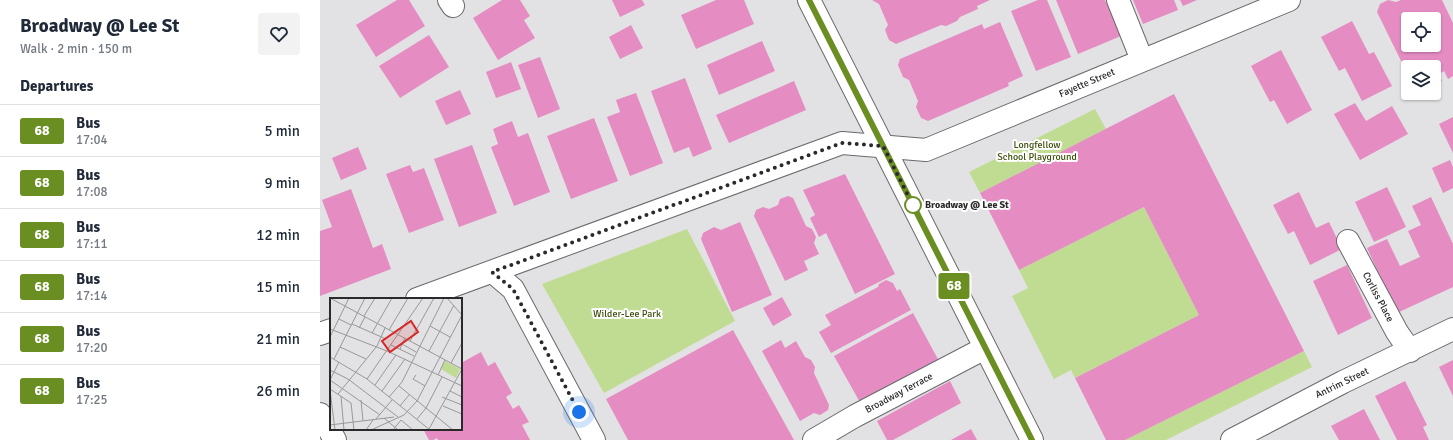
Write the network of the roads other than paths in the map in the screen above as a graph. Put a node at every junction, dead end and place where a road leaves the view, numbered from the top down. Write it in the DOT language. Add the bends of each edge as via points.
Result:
graph roads {
  1 [pos="808,0"];
  2 [pos="1118,0"];
  3 [pos="1289,0"];
  4 [pos="1142,60"];
  5 [pos="883,146"];
  6 [pos="1348,241"];
  7 [pos="492,272"];
  8 [pos="420,298"];
  9 [pos="1453,329"];
  10 [pos="330,330"];
  11 [pos="320,334"];
  12 [pos="985,348"];
  13 [pos="1410,351"];
  14 [pos="320,414"];
  15 [pos="335,440"];
  16 [pos="594,440"];
  17 [pos="814,440"];
  18 [pos="1032,440"];
  19 [pos="1232,440"];
  1 -- 5 [label="street"];
  2 -- 4 [label="street"];
  3 -- 4 [label="street, Fayette Street"];
  4 -- 5 [label="street, Fayette Street" via="926,150"];
  5 -- 7 [label="street, Fayette Street" via="842,143"];
  5 -- 12 [label="street"];
  6 -- 13 [label="street, Corliss Place"];
  7 -- 8 [label="street, Fayette Street"];
  7 -- 16 [label="street" via="513,289"];
  9 -- 13 [label="street, Antrim Street"];
  10 -- 11 [label="street"];
  12 -- 17 [label="street, Broadway Terrace"];
  12 -- 18 [label="street"];
  13 -- 19 [label="street, Antrim Street" via="1343,382"];
  14 -- 15 [label="street"];
}
